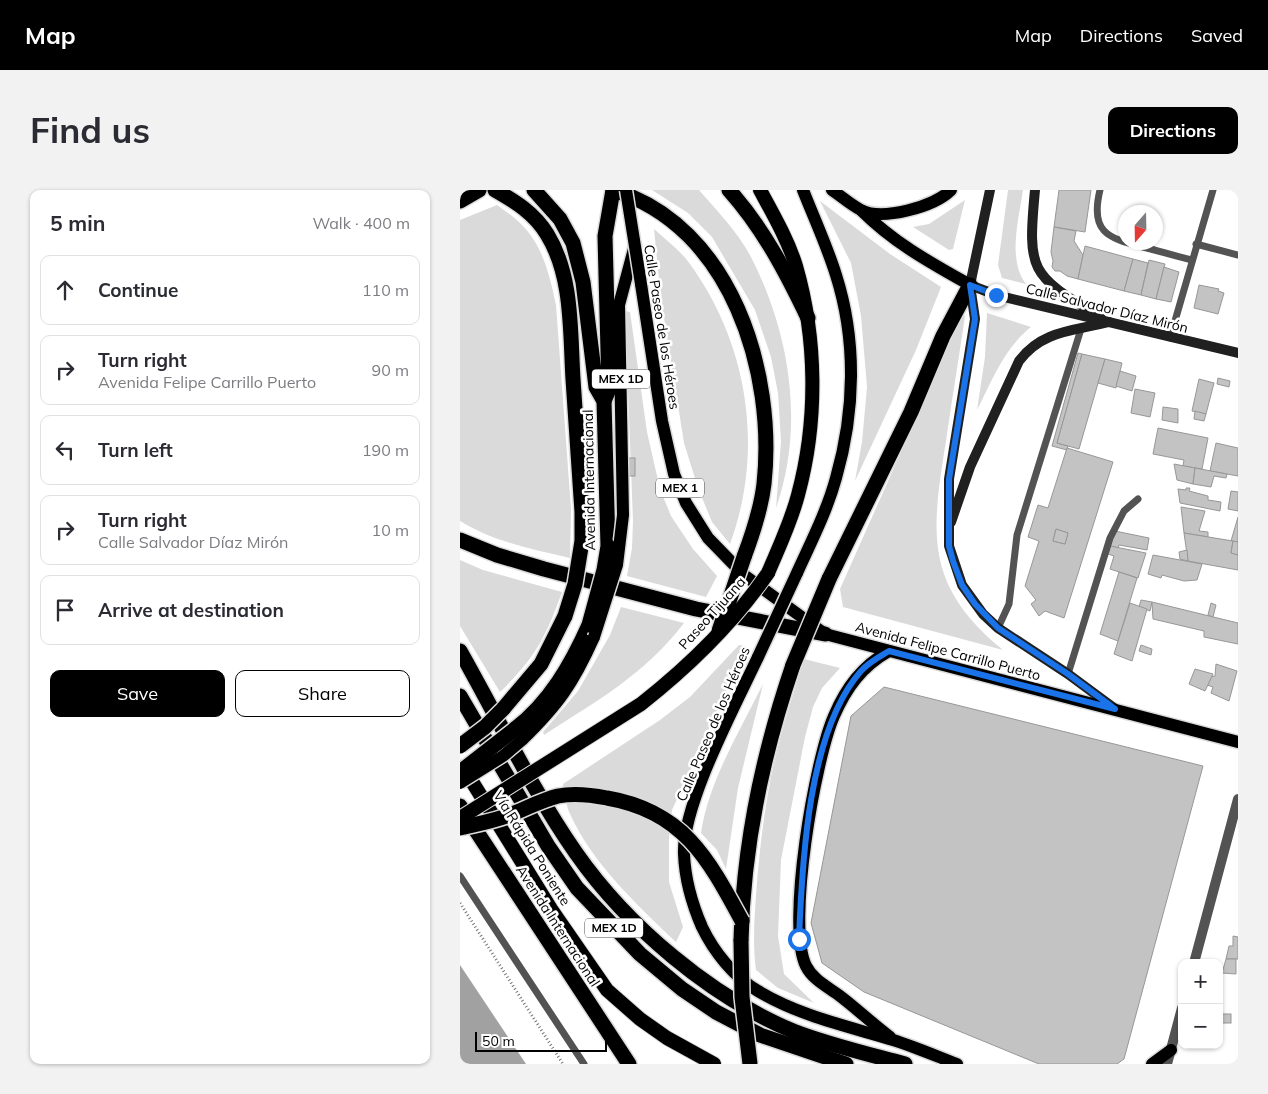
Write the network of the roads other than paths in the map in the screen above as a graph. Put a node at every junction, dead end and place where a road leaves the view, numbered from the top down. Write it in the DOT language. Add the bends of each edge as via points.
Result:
graph roads {
  1 [pos="479,190"];
  2 [pos="495,190"];
  3 [pos="613,190"];
  4 [pos="626,190"];
  5 [pos="729,190"];
  6 [pos="760,190"];
  7 [pos="803,190"];
  8 [pos="832,190"];
  9 [pos="951,190"];
  10 [pos="990,190"];
  11 [pos="1035,190"];
  12 [pos="1100,190"];
  13 [pos="1213,190"];
  14 [pos="538,194"];
  15 [pos="460,201"];
  16 [pos="862,211"];
  17 [pos="1196,244"];
  18 [pos="635,245"];
  19 [pos="1238,255"];
  20 [pos="1192,260"];
  21 [pos="970,285"];
  22 [pos="808,318"];
  23 [pos="1109,322"];
  24 [pos="1080,329"];
  25 [pos="1170,338"];
  26 [pos="1238,353"];
  27 [pos="604,401"];
  28 [pos="1138,499"];
  29 [pos="949,529"];
  30 [pos="460,540"];
  31 [pos="998,628"];
  32 [pos="591,631"];
  33 [pos="719,631"];
  34 [pos="825,634"];
  35 [pos="460,651"];
  36 [pos="889,651"];
  37 [pos="1068,674"];
  38 [pos="461,698"];
  39 [pos="1115,709"];
  40 [pos="518,735"];
  41 [pos="1238,742"];
  42 [pos="460,746"];
  43 [pos="460,763"];
  44 [pos="460,772"];
  45 [pos="460,783"];
  46 [pos="1238,799"];
  47 [pos="460,806"];
  48 [pos="460,818"];
  49 [pos="460,828"];
  50 [pos="460,876"];
  51 [pos="742,921"];
  52 [pos="1195,959"];
  53 [pos="1178,1023"];
  54 [pos="894,1040"];
  55 [pos="1171,1050"];
  56 [pos="584,1064"];
  57 [pos="629,1064"];
  58 [pos="714,1064"];
  59 [pos="750,1064"];
  60 [pos="846,1064"];
  61 [pos="905,1064"];
  62 [pos="957,1064"];
  63 [pos="1152,1064"];
  64 [pos="1167,1064"];
  1 -- 15 [label="highway"];
  2 -- 42 [label="highway, bridge" via="526,208 537,220 553,245 566,285 582,541 575,584 565,616 541,664 504,709"];
  3 -- 27 [label="highway" via="605,236 608,389"];
  3 -- 33 [label="highway, bridge" via="650,206 674,223 700,249 723,280 756,359 764,399 767,444 764,485 757,521"];
  4 -- 18 [label="main road, Calle Paseo de los Héroes / MEX 1, bridge"];
  5 -- 22 [label="highway" via="786,270"];
  6 -- 22 [label="highway, Paseo Tijuana" via="796,264"];
  7 -- 54 [label="main road, Calle Paseo de los Héroes, bridge" via="836,276 847,321 851,387 845,445 836,480 797,574 694,801 684,852 697,913 710,943 731,970 757,990 787,1006 841,1026"];
  8 -- 16 [label="main road"];
  9 -- 16 [label="main road" via="933,202 898,213"];
  10 -- 21 [label="main road"];
  11 -- 23 [label="main road" via="1031,235 1035,263 1041,274 1061,292"];
  12 -- 20 [label="lane" via="1096,215 1098,223 1110,237"];
  13 -- 17 [label="lane"];
  14 -- 27 [label="highway, Avenida Internacional / MEX 1D" via="560,219 573,243 583,282 596,387"];
  16 -- 21 [label="main road" via="916,254"];
  17 -- 19 [label="lane"];
  17 -- 20 [label="lane"];
  18 -- 32 [label="main road, MEX 1D, bridge" via="619,305 623,515 617,565"];
  18 -- 34 [label="main road, Calle Paseo de los Héroes / MEX 1, bridge" via="662,421 674,474 686,503 702,531 722,555"];
  20 -- 25 [label="lane"];
  21 -- 23 [label="main road, Calle Salvador Díaz Mirón" via="996,295"];
  21 -- 29 [label="main road" via="975,319 949,479"];
  21 -- 51 [label="highway, bridge" via="943,336 912,412 829,579 792,665 764,761 749,831"];
  22 -- 33 [label="highway, Paseo Tijuana, bridge" via="812,392 810,438 798,496 768,573 751,597"];
  23 -- 24 [label="main road"];
  23 -- 25 [label="main road, Calle Salvador Díaz Mirón"];
  24 -- 29 [label="main road" via="1041,339 1029,347 1019,361 959,493"];
  24 -- 31 [label="lane" via="1016,535 1009,604"];
  25 -- 26 [label="main road, Calle Salvador Díaz Mirón"];
  27 -- 32 [label="highway, Avenida Internacional / MEX 1D, bridge" via="608,546"];
  28 -- 37 [label="lane" via="1124,511 1110,538"];
  29 -- 31 [label="main road" via="949,546 962,585"];
  30 -- 34 [label="highway" via="534,566 696,609"];
  31 -- 37 [label="main road"];
  32 -- 40 [label="highway, Avenida Internacional / MEX 1D" via="564,674"];
  33 -- 48 [label="highway, Paseo Tijuana, bridge" via="668,683 641,704"];
  34 -- 36 [label="main road, Avenida Felipe Carrillo Puerto"];
  35 -- 61 [label="highway" via="550,814 577,855 606,891 667,951 726,995 793,1030"];
  36 -- 39 [label="main road, Avenida Felipe Carrillo Puerto"];
  36 -- 54 [label="main road" via="875,658 853,682 825,740 809,818 799,939 807,969"];
  37 -- 39 [label="main road"];
  38 -- 60 [label="highway, MEX 1D" via="548,846 577,888 640,954 716,1012 760,1035"];
  39 -- 41 [label="main road, Avenida Felipe Carrillo Puerto"];
  40 -- 44 [label="highway, Avenida Internacional / MEX 1D, bridge"];
  40 -- 45 [label="main road, MEX 1D, bridge" via="503,756"];
  43 -- 58 [label="highway, Vía Rápida Poniente" via="546,902 606,990 640,1020"];
  46 -- 52 [label="street"];
  47 -- 57 [label="highway, Avenida Internacional"];
  49 -- 51 [label="highway, bridge" via="510,815 559,796 591,795 622,801 661,817 696,846"];
  50 -- 56 [label="lane"];
  51 -- 59 [label="highway, bridge" via="742,997"];
  53 -- 55 [label="street"];
  54 -- 62 [label="main road"];
  55 -- 63 [label="main road"];
  55 -- 64 [label="street"];
}
